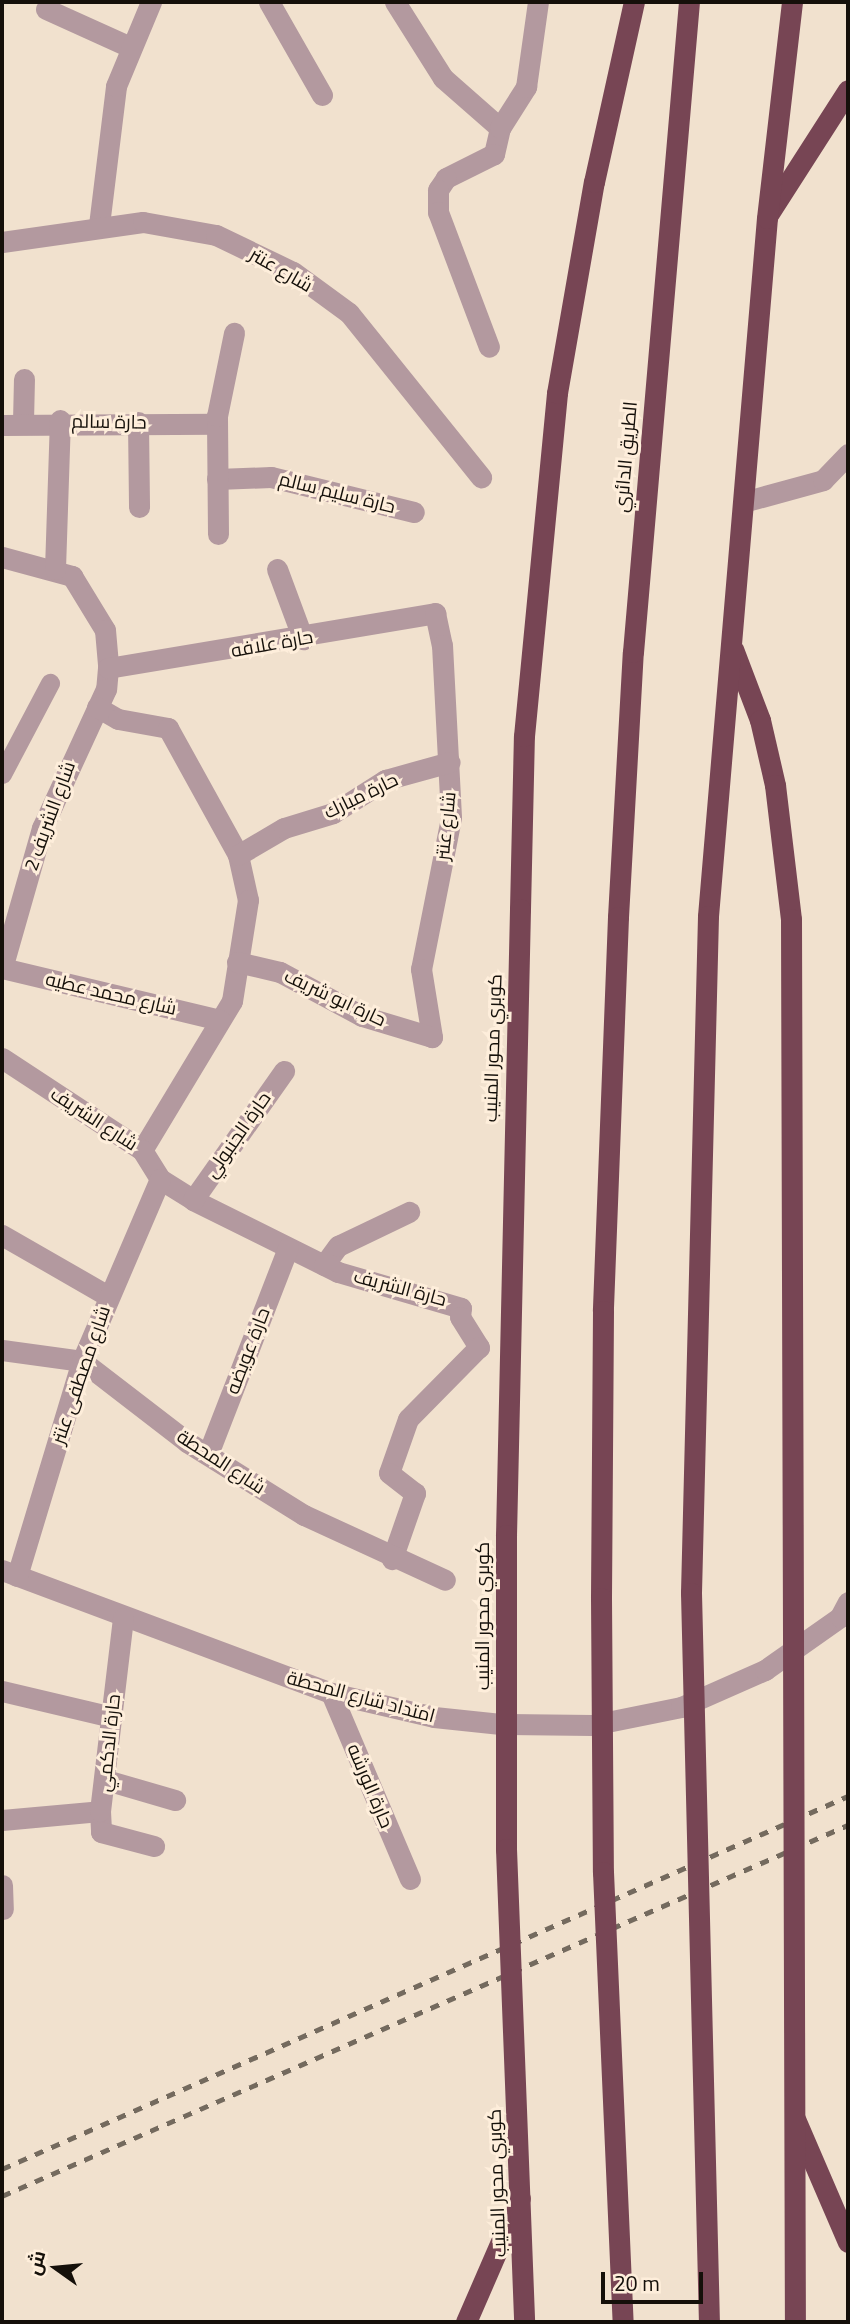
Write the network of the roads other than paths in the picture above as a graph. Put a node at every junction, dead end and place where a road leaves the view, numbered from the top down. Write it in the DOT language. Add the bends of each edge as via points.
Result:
graph roads {
  1 [pos="151,2"];
  2 [pos="269,2"];
  3 [pos="395,2"];
  4 [pos="538,2"];
  5 [pos="634,2"];
  6 [pos="689,2"];
  7 [pos="792,2"];
  8 [pos="46,9"];
  9 [pos="130,47"];
  10 [pos="848,90"];
  11 [pos="322,95"];
  12 [pos="500,128"];
  13 [pos="766,218"];
  14 [pos="99,225"];
  15 [pos="2,242"];
  16 [pos="234,333"];
  17 [pos="489,347"];
  18 [pos="24,379"];
  19 [pos="60,421"];
  20 [pos="138,422"];
  21 [pos="12,423"];
  22 [pos="217,424"];
  23 [pos="848,454"];
  24 [pos="481,477"];
  25 [pos="217,480"];
  26 [pos="747,501"];
  27 [pos="139,507"];
  28 [pos="414,512"];
  29 [pos="218,534"];
  30 [pos="2,556"];
  31 [pos="55,569"];
  32 [pos="277,569"];
  33 [pos="435,613"];
  34 [pos="303,639"];
  35 [pos="731,643"];
  36 [pos="108,668"];
  37 [pos="50,683"];
  38 [pos="97,708"];
  39 [pos="450,762"];
  40 [pos="2,774"];
  41 [pos="238,855"];
  42 [pos="237,962"];
  43 [pos="2,968"];
  44 [pos="220,1020"];
  45 [pos="432,1037"];
  46 [pos="2,1058"];
  47 [pos="284,1071"];
  48 [pos="142,1150"];
  49 [pos="160,1179"];
  50 [pos="193,1200"];
  51 [pos="409,1212"];
  52 [pos="2,1236"];
  53 [pos="288,1248"];
  54 [pos="324,1265"];
  55 [pos="108,1296"];
  56 [pos="2,1350"];
  57 [pos="82,1361"];
  58 [pos="208,1454"];
  59 [pos="392,1559"];
  60 [pos="9,1573"];
  61 [pos="445,1580"];
  62 [pos="845,1612"];
  63 [pos="123,1618"];
  64 [pos="2,1691"];
  65 [pos="331,1693"];
  66 [pos="112,1717"];
  67 [pos="106,1780"];
  68 [pos="175,1800"];
  69 [pos="100,1811"];
  70 [pos="2,1820"];
  71 [pos="154,1846"];
  72 [pos="410,1879"];
  73 [pos="2,1885"];
  74 [pos="3,1909"];
  75 [pos="790,2106"];
  76 [pos="521,2196"];
  77 [pos="848,2242"];
  78 [pos="466,2322"];
  79 [pos="524,2322"];
  80 [pos="623,2322"];
  81 [pos="709,2322"];
  82 [pos="795,2322"];
  1 -- 9 [label="street"];
  2 -- 11 [label="street"];
  3 -- 12 [label="street" via="443,78"];
  4 -- 12 [label="street" via="526,87"];
  5 -- 76 [label="highway, كوبري محور المنيب, bridge" via="594,182 557,393 528,683 506,1603 506,1849"];
  6 -- 80 [label="highway, الطريق الدائري, bridge" via="633,652 603,1311 603,1872"];
  7 -- 13 [label="highway"];
  8 -- 9 [label="street"];
  9 -- 14 [label="street" via="116,86"];
  10 -- 13 [label="highway"];
  12 -- 17 [label="street" via="494,154 446,178 438,190 438,212"];
  13 -- 26 [label="highway"];
  14 -- 15 [label="street, شارع عنتر"];
  14 -- 24 [label="street, شارع عنتر" via="143,222 192,230 293,272 349,313"];
  16 -- 22 [label="street"];
  18 -- 21 [label="street"];
  19 -- 20 [label="street, حارة سالم"];
  19 -- 21 [label="street, حارة سالم"];
  19 -- 31 [label="street"];
  20 -- 22 [label="street, حارة سالم"];
  20 -- 27 [label="street"];
  22 -- 25 [label="street"];
  23 -- 26 [label="street" via="824,480"];
  25 -- 28 [label="street, حارة سليم سالم" via="271,477"];
  25 -- 29 [label="street"];
  26 -- 35 [label="highway"];
  30 -- 31 [label="street"];
  31 -- 36 [label="street, شارع الشريف 2" via="72,576 94,604 105,630"];
  32 -- 34 [label="street"];
  33 -- 34 [label="street, حارة علافه"];
  33 -- 39 [label="street, شارع عنتر"];
  34 -- 36 [label="street, حارة علافه"];
  35 -- 75 [label="highway, bridge" via="760,720 775,785 791,919 796,1080"];
  35 -- 81 [label="highway, bridge" via="708,916 691,1593"];
  36 -- 38 [label="street, شارع الشريف 2"];
  37 -- 40 [label="lane"];
  38 -- 41 [label="street" via="118,719 168,728"];
  38 -- 43 [label="street, شارع الشريف 2" via="41,828"];
  39 -- 41 [label="street, حارة مبارك" via="385,780 332,813 284,828"];
  39 -- 45 [label="street, شارع عنتر" via="451,818 421,969"];
  41 -- 42 [label="street" via="248,900"];
  42 -- 44 [label="street" via="232,1001"];
  42 -- 45 [label="street, حارة ابو شريف" via="280,972 362,1016"];
  43 -- 44 [label="street, شارع محمد عطيه"];
  44 -- 48 [label="street"];
  46 -- 48 [label="street, شارع الشريف"];
  47 -- 50 [label="street, حارة الجنبولي"];
  48 -- 49 [label="street, شارع الشريف"];
  49 -- 50 [label="street, شارع الشريف"];
  49 -- 55 [label="street, شارع مصطفى عنتر"];
  50 -- 53 [label="street, شارع الشريف"];
  51 -- 54 [label="street" via="338,1246"];
  52 -- 55 [label="street"];
  53 -- 54 [label="street, حارة الشريف"];
  53 -- 58 [label="street, حارة عويضه"];
  54 -- 59 [label="street, حارة الشريف" via="457,1303 478,1341 475,1356 408,1419 389,1473 415,1493"];
  55 -- 57 [label="street, شارع مصطفى عنتر"];
  56 -- 57 [label="street, شارع المحطة"];
  57 -- 58 [label="street, شارع المحطة"];
  57 -- 60 [label="street, شارع مصطفى عنتر"];
  58 -- 59 [label="street, شارع المحطة" via="303,1515"];
  59 -- 61 [label="street, شارع المحطة"];
  60 -- 63 [label="street, امتداد شارع المحطة"];
  62 -- 65 [label="street, امتداد شارع المحطة" via="765,1670 681,1707 592,1725 434,1717"];
  63 -- 65 [label="street, امتداد شارع المحطة"];
  63 -- 66 [label="street, حارة الدكمي"];
  64 -- 66 [label="street"];
  65 -- 72 [label="street, حارة الورشه"];
  66 -- 67 [label="street, حارة الدكمي"];
  67 -- 68 [label="street"];
  67 -- 69 [label="street, حارة الدكمي"];
  69 -- 70 [label="street, حارة الدكمي"];
  69 -- 71 [label="street" via="102,1832"];
  73 -- 74 [label="street"];
  75 -- 77 [label="highway, bridge"];
  75 -- 82 [label="highway, bridge"];
  76 -- 78 [label="highway"];
  76 -- 79 [label="highway, كوبري محور المنيب, bridge"];
}
